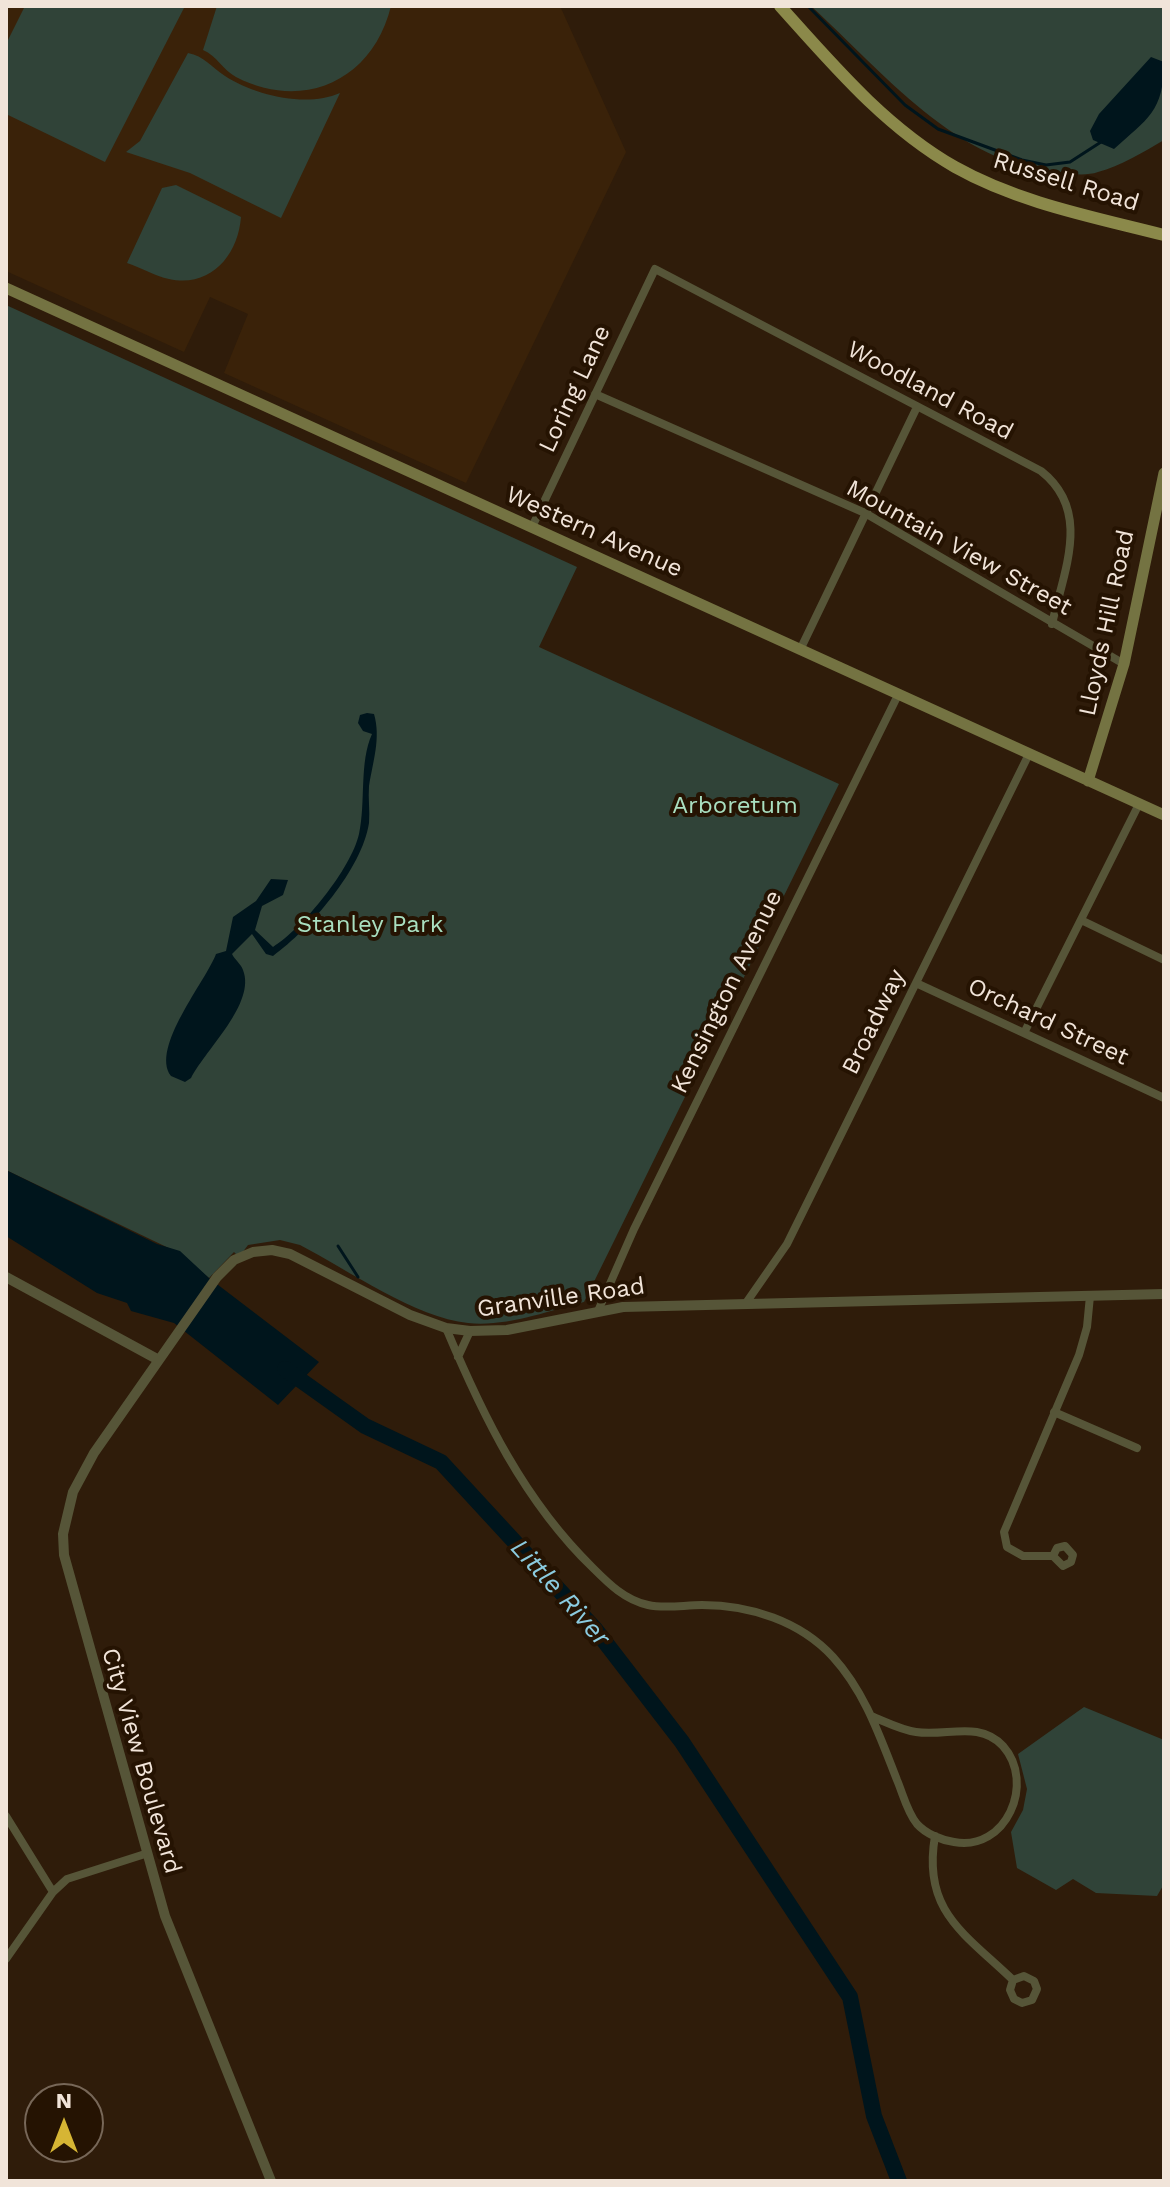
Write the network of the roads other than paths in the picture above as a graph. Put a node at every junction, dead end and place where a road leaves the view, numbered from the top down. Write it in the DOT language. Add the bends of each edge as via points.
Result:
graph roads {
  1 [pos="780,6"];
  2 [pos="1164,235"];
  3 [pos="655,269"];
  4 [pos="6,288"];
  5 [pos="595,394"];
  6 [pos="917,407"];
  7 [pos="1164,473"];
  8 [pos="865,513"];
  9 [pos="532,527"];
  10 [pos="1052,624"];
  11 [pos="800,650"];
  12 [pos="1124,664"];
  13 [pos="898,695"];
  14 [pos="1029,754"];
  15 [pos="1088,781"];
  16 [pos="1139,804"];
  17 [pos="1164,815"];
  18 [pos="1081,920"];
  19 [pos="1164,960"];
  20 [pos="916,983"];
  21 [pos="1024,1033"];
  22 [pos="1164,1098"];
  23 [pos="6,1277"];
  24 [pos="1164,1294"];
  25 [pos="1090,1296"];
  26 [pos="746,1303"];
  27 [pos="598,1311"];
  28 [pos="446,1328"];
  29 [pos="470,1331"];
  30 [pos="458,1357"];
  31 [pos="157,1359"];
  32 [pos="1054,1412"];
  33 [pos="1137,1448"];
  34 [pos="1053,1556"];
  35 [pos="871,1716"];
  36 [pos="6,1816"];
  37 [pos="935,1836"];
  38 [pos="145,1854"];
  39 [pos="53,1892"];
  40 [pos="6,1959"];
  41 [pos="1013,1980"];
  42 [pos="271,2181"];
  1 -- 2 [label="main road, Russell Road" via="882,114 954,167 1029,198"];
  3 -- 5 [label="street, Loring Lane"];
  3 -- 6 [label="street, Woodland Road"];
  4 -- 9 [label="main road, Western Avenue"];
  5 -- 8 [label="street, Mountain View Street"];
  5 -- 9 [label="street, Loring Lane"];
  6 -- 8 [label="street"];
  6 -- 10 [label="street, Woodland Road" via="1041,471 1060,487 1071,534"];
  7 -- 12 [label="main road, Lloyds Hill Road"];
  8 -- 10 [label="street, Mountain View Street"];
  8 -- 11 [label="street"];
  9 -- 11 [label="main road, Western Avenue"];
  10 -- 12 [label="street, Mountain View Street"];
  11 -- 13 [label="main road, Western Avenue"];
  12 -- 15 [label="main road, Lloyds Hill Road"];
  13 -- 14 [label="main road, Western Avenue"];
  13 -- 27 [label="street, Kensington Avenue" via="647,1201"];
  14 -- 15 [label="main road, Western Avenue"];
  14 -- 20 [label="street, Broadway"];
  15 -- 16 [label="main road, Western Avenue"];
  16 -- 17 [label="main road, Western Avenue"];
  16 -- 18 [label="street"];
  18 -- 19 [label="street"];
  18 -- 21 [label="street"];
  20 -- 21 [label="street, Orchard Street"];
  20 -- 26 [label="street, Broadway" via="787,1244"];
  21 -- 22 [label="street, Orchard Street"];
  23 -- 31 [label="street"];
  24 -- 25 [label="street, Granville Road"];
  25 -- 26 [label="street, Granville Road"];
  25 -- 32 [label="street" via="1082,1344"];
  26 -- 27 [label="street, Granville Road"];
  27 -- 29 [label="street, Granville Road" via="515,1329"];
  28 -- 29 [label="street, Granville Road"];
  28 -- 30 [label="street"];
  28 -- 31 [label="street, Granville Road" via="279,1251 246,1254 224,1269"];
  29 -- 30 [label="street"];
  30 -- 35 [label="street" via="506,1455 539,1508 612,1586 649,1605 735,1608 790,1624 835,1659"];
  31 -- 38 [label="street, City View Boulevard" via="81,1475 63,1534 71,1589"];
  32 -- 33 [label="street"];
  32 -- 34 [label="street" via="1004,1536 1016,1553"];
  35 -- 37 [label="street" via="912,1817"];
  35 -- 37 [label="street" via="917,1732 984,1734 1000,1743 1011,1759 1017,1799 995,1830 967,1842"];
  36 -- 39 [label="street"];
  37 -- 41 [label="street" via="930,1872 939,1901"];
  38 -- 39 [label="street" via="67,1879"];
  38 -- 42 [label="street, City View Boulevard"];
  39 -- 40 [label="street"];
}
